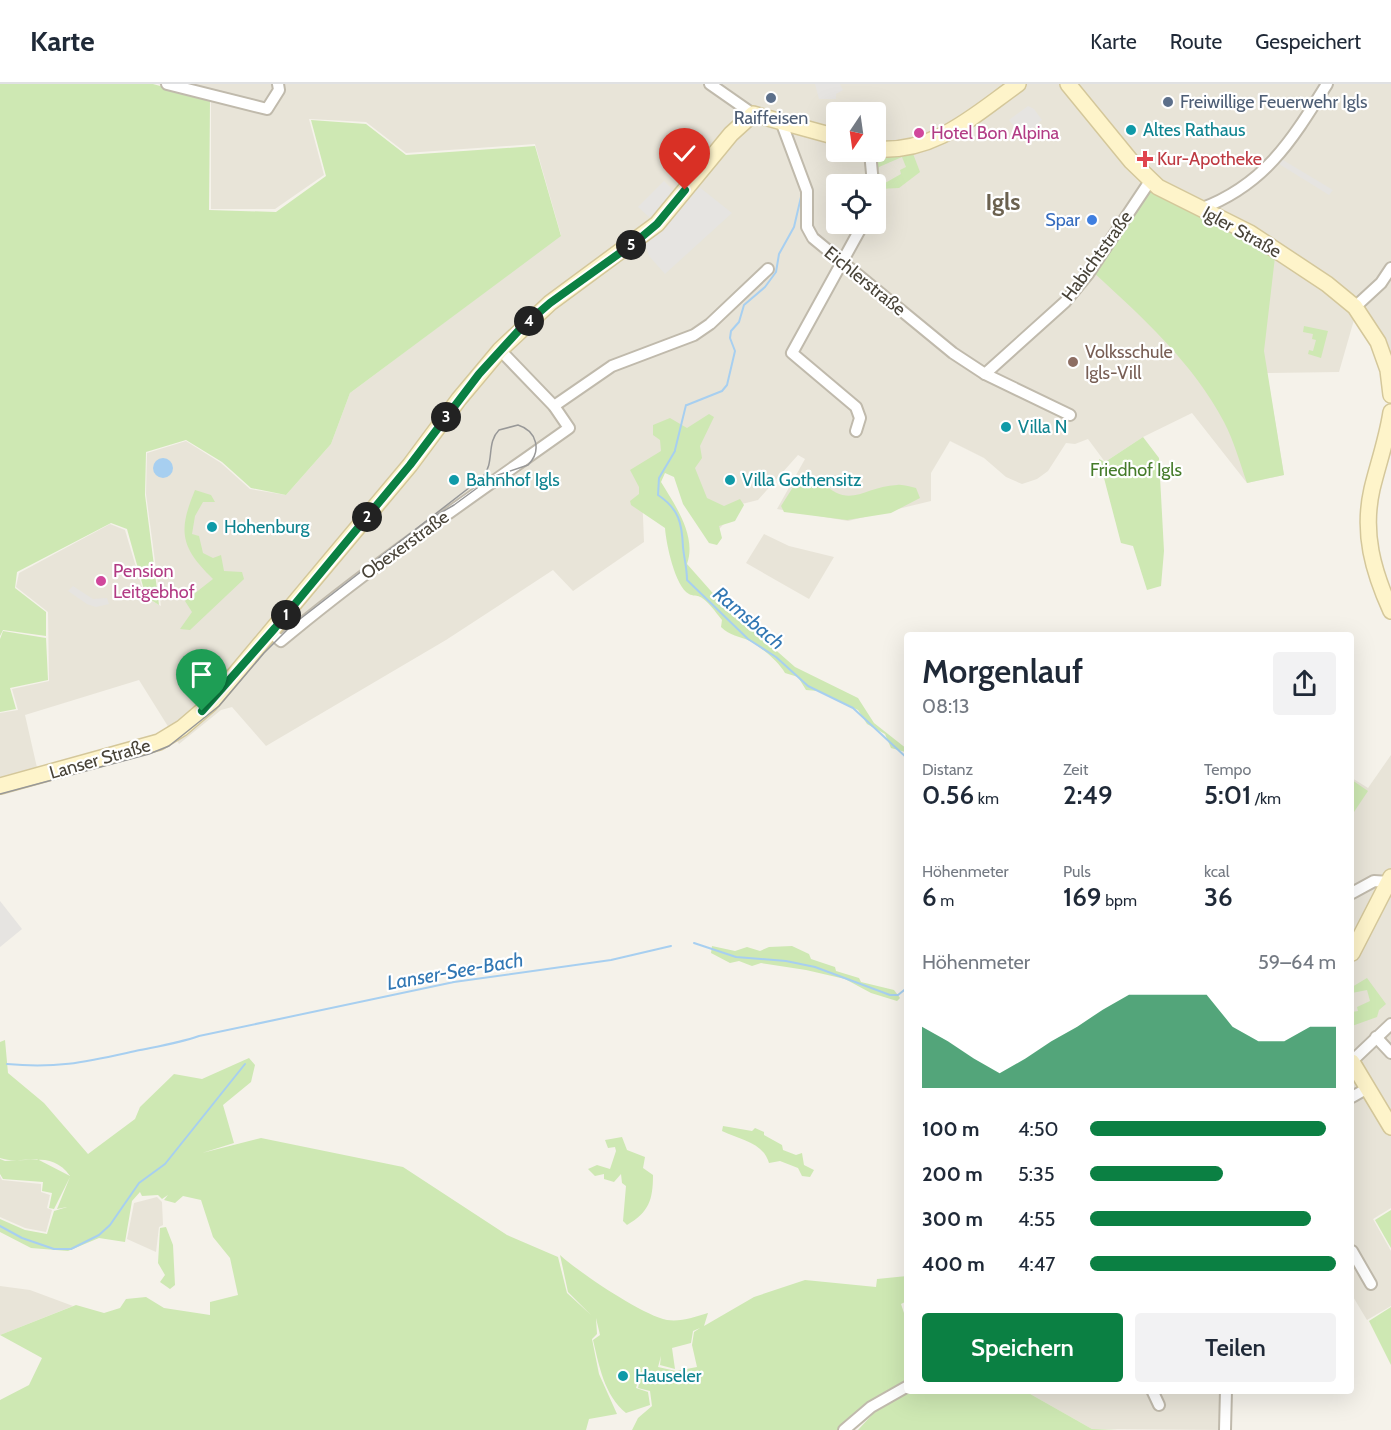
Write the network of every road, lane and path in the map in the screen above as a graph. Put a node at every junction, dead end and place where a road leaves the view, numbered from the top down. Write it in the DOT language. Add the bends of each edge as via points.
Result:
graph roads {
  1 [pos="167,84"];
  2 [pos="278,84"];
  3 [pos="710,84"];
  4 [pos="1018,84"];
  5 [pos="1068,84"];
  6 [pos="1327,84"];
  7 [pos="753,114"];
  8 [pos="782,123"];
  9 [pos="826,134"];
  10 [pos="886,149"];
  11 [pos="1150,181"];
  12 [pos="1200,209"];
  13 [pos="858,234"];
  14 [pos="843,261"];
  15 [pos="1391,268"];
  16 [pos="768,269"];
  17 [pos="1355,307"];
  18 [pos="500,350"];
  19 [pos="985,374"];
  20 [pos="1391,394"];
  21 [pos="554,406"];
  22 [pos="1391,412"];
  23 [pos="1070,415"];
  24 [pos="856,431"];
  25 [pos="1391,611"];
  26 [pos="276,637"];
  27 [pos="0,786"];
  28 [pos="1390,880"];
  29 [pos="1354,892"];
  30 [pos="1354,949"];
  31 [pos="1391,1024"];
  32 [pos="1376,1037"];
  33 [pos="1391,1053"];
  34 [pos="1354,1060"];
  35 [pos="1354,1066"];
  36 [pos="1366,1089"];
  37 [pos="1354,1096"];
  38 [pos="1391,1126"];
  39 [pos="1354,1254"];
  40 [pos="1371,1284"];
  41 [pos="904,1388"];
  42 [pos="1154,1394"];
  43 [pos="1226,1394"];
  44 [pos="1159,1405"];
  45 [pos="844,1430"];
  46 [pos="1225,1430"];
  1 -- 2 [label="street" via="267,109 275,99"];
  3 -- 7 [label="street"];
  4 -- 10 [label="main road" via="961,128 917,147"];
  5 -- 11 [label="main road, Igler Straße"];
  6 -- 12 [label="street" via="1272,163 1235,194"];
  7 -- 8 [label="main road"];
  7 -- 18 [label="main road, Lanser Straße" via="731,134 657,224 550,303"];
  8 -- 9 [label="main road"];
  8 -- 14 [label="street, Eichlerstraße" via="807,191 807,227 813,238"];
  11 -- 12 [label="main road, Igler Straße"];
  11 -- 19 [label="street, Habichtstraße" via="1065,302"];
  12 -- 17 [label="main road, Igler Straße" via="1271,247"];
  13 -- 14 [label="street"];
  14 -- 19 [label="street, Eichlerstraße" via="946,347"];
  14 -- 24 [label="street" via="792,353 856,407 860,418"];
  15 -- 17 [label="street"];
  16 -- 21 [label="street" via="694,335 612,366"];
  17 -- 20 [label="main road, Igler Straße" via="1378,342"];
  18 -- 21 [label="street, Obexerstraße"];
  18 -- 26 [label="main road, Lanser Straße"];
  19 -- 23 [label="street, Eichlerstraße"];
  21 -- 26 [label="street, Obexerstraße" via="569,428"];
  22 -- 25 [label="main road" via="1372,490 1368,526 1371,559"];
  26 -- 27 [label="main road, Lanser Straße" via="210,704 159,742"];
  28 -- 29 [label="street" via="1374,881"];
  28 -- 30 [label="main road"];
  31 -- 32 [label="street"];
  32 -- 33 [label="street"];
  32 -- 34 [label="street"];
  35 -- 36 [label="main road"];
  36 -- 37 [label="street"];
  36 -- 38 [label="main road"];
  39 -- 40 [label="street"];
  41 -- 45 [label="street" via="871,1407"];
  42 -- 44 [label="street"];
  43 -- 46 [label="street"];
}
